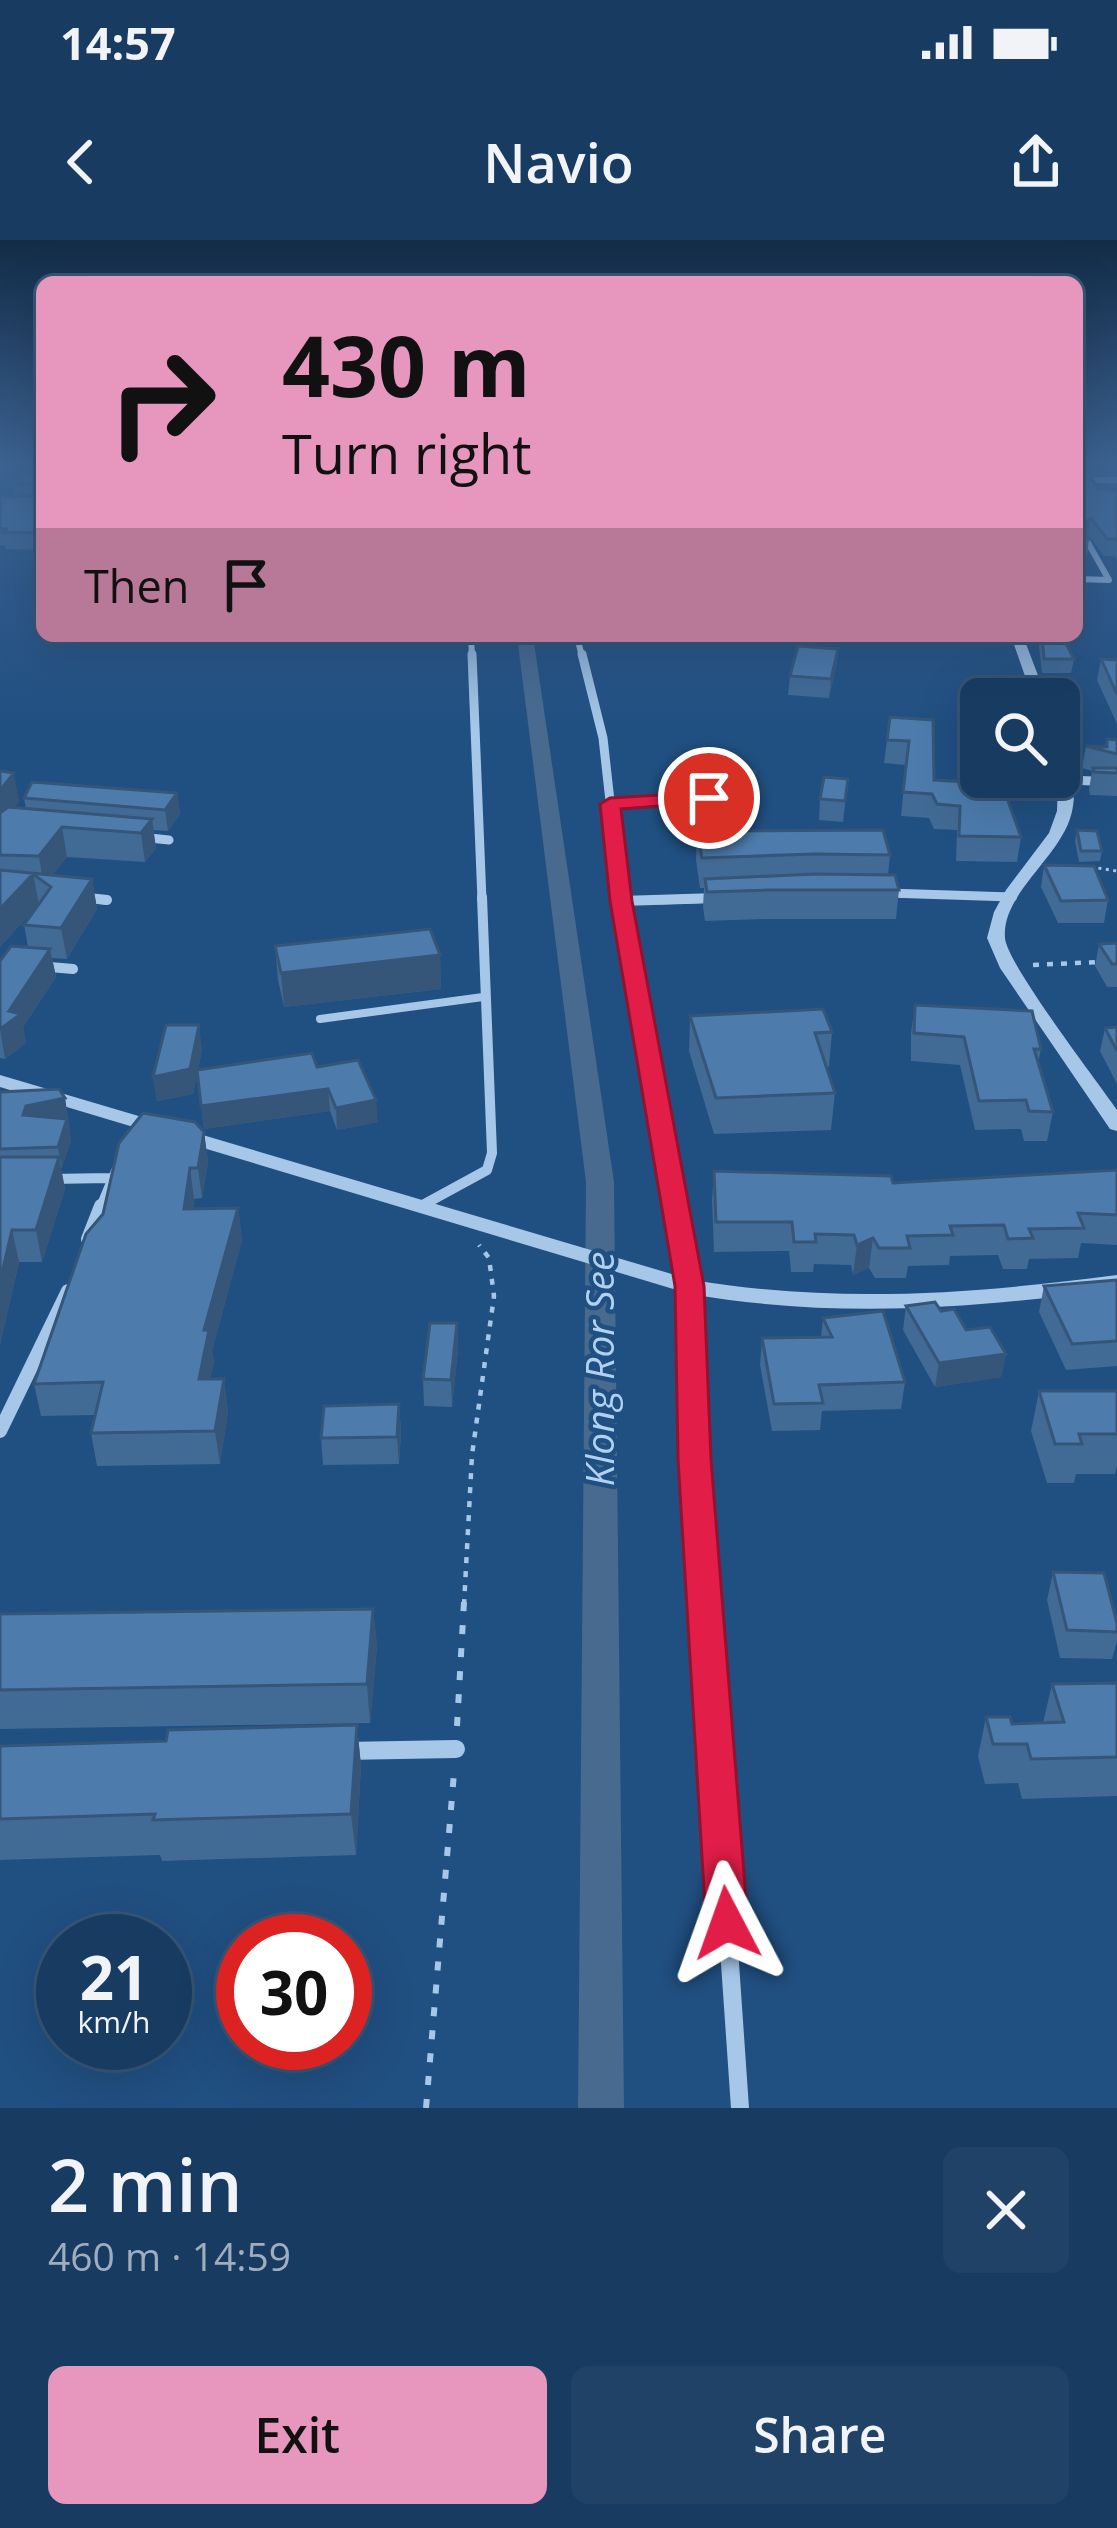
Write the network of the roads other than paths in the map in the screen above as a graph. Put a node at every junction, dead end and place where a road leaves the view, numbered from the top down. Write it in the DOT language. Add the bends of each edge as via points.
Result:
graph roads {
  1 [pos="1095,553"];
  2 [pos="1083,578"];
  3 [pos="1113,580"];
  4 [pos="471,642"];
  5 [pos="579,642"];
  6 [pos="1019,642"];
  7 [pos="1032,678"];
  8 [pos="1080,780"];
  9 [pos="1117,782"];
  10 [pos="709,798"];
  11 [pos="1068,798"];
  12 [pos="610,804"];
  13 [pos="123,836"];
  14 [pos="169,840"];
  15 [pos="878,893"];
  16 [pos="64,896"];
  17 [pos="726,897"];
  18 [pos="1012,897"];
  19 [pos="107,900"];
  20 [pos="621,901"];
  21 [pos="18,964"];
  22 [pos="73,969"];
  23 [pos="483,997"];
  24 [pos="320,1019"];
  25 [pos="0,1081"];
  26 [pos="145,1123"];
  27 [pos="1117,1125"];
  28 [pos="110,1178"];
  29 [pos="22,1180"];
  30 [pos="421,1206"];
  31 [pos="1117,1282"];
  32 [pos="690,1286"];
  33 [pos="1,1427"];
  34 [pos="456,1749"];
  35 [pos="312,1752"];
  36 [pos="740,2108"];
  1 -- 3 [label="street"];
  2 -- 3 [label="street"];
  4 -- 23 [label="street"];
  5 -- 12 [label="street"];
  6 -- 7 [label="street"];
  8 -- 9 [label="street"];
  10 -- 12 [label="lane"];
  11 -- 18 [label="street" via="1067,815"];
  12 -- 20 [label="street"];
  13 -- 14 [label="street"];
  15 -- 18 [label="street"];
  16 -- 19 [label="street"];
  17 -- 20 [label="street"];
  18 -- 27 [label="street" via="997,931 1007,965"];
  20 -- 32 [label="street"];
  21 -- 22 [label="street"];
  23 -- 24 [label="lane"];
  23 -- 30 [label="street" via="491,1163"];
  25 -- 26 [label="street"];
  26 -- 28 [label="street"];
  26 -- 30 [label="street"];
  28 -- 29 [label="street"];
  28 -- 33 [label="street" via="70,1287"];
  30 -- 32 [label="street"];
  31 -- 32 [label="street" via="853,1307 765,1302"];
  32 -- 36 [label="street"];
  34 -- 35 [label="street"];
}
